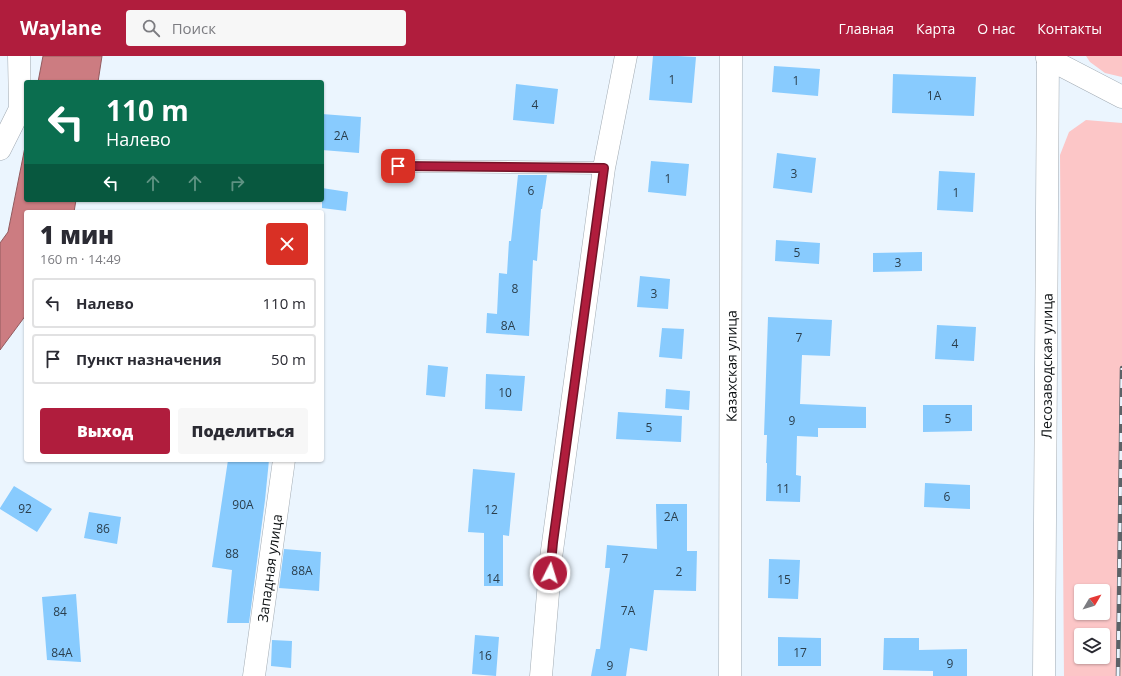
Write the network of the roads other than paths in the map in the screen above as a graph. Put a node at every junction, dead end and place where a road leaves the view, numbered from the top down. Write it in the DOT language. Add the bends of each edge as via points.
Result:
graph roads {
  1 [pos="19,56"];
  2 [pos="626,56"];
  3 [pos="731,56"];
  4 [pos="1045,57"];
  5 [pos="1122,97"];
  6 [pos="0,149"];
  7 [pos="398,166"];
  8 [pos="604,168"];
  9 [pos="284,462"];
  10 [pos="254,676"];
  11 [pos="542,676"];
  12 [pos="730,676"];
  13 [pos="1044,676"];
  1 -- 6 [label="street" via="20,108"];
  2 -- 8 [label="street"];
  3 -- 12 [label="street, Казахская улица"];
  4 -- 5 [label="street"];
  4 -- 13 [label="street, Лесозаводская улица"];
  7 -- 8 [label="lane"];
  8 -- 11 [label="street" via="551,558"];
  9 -- 10 [label="street, Западная улица"];
}
